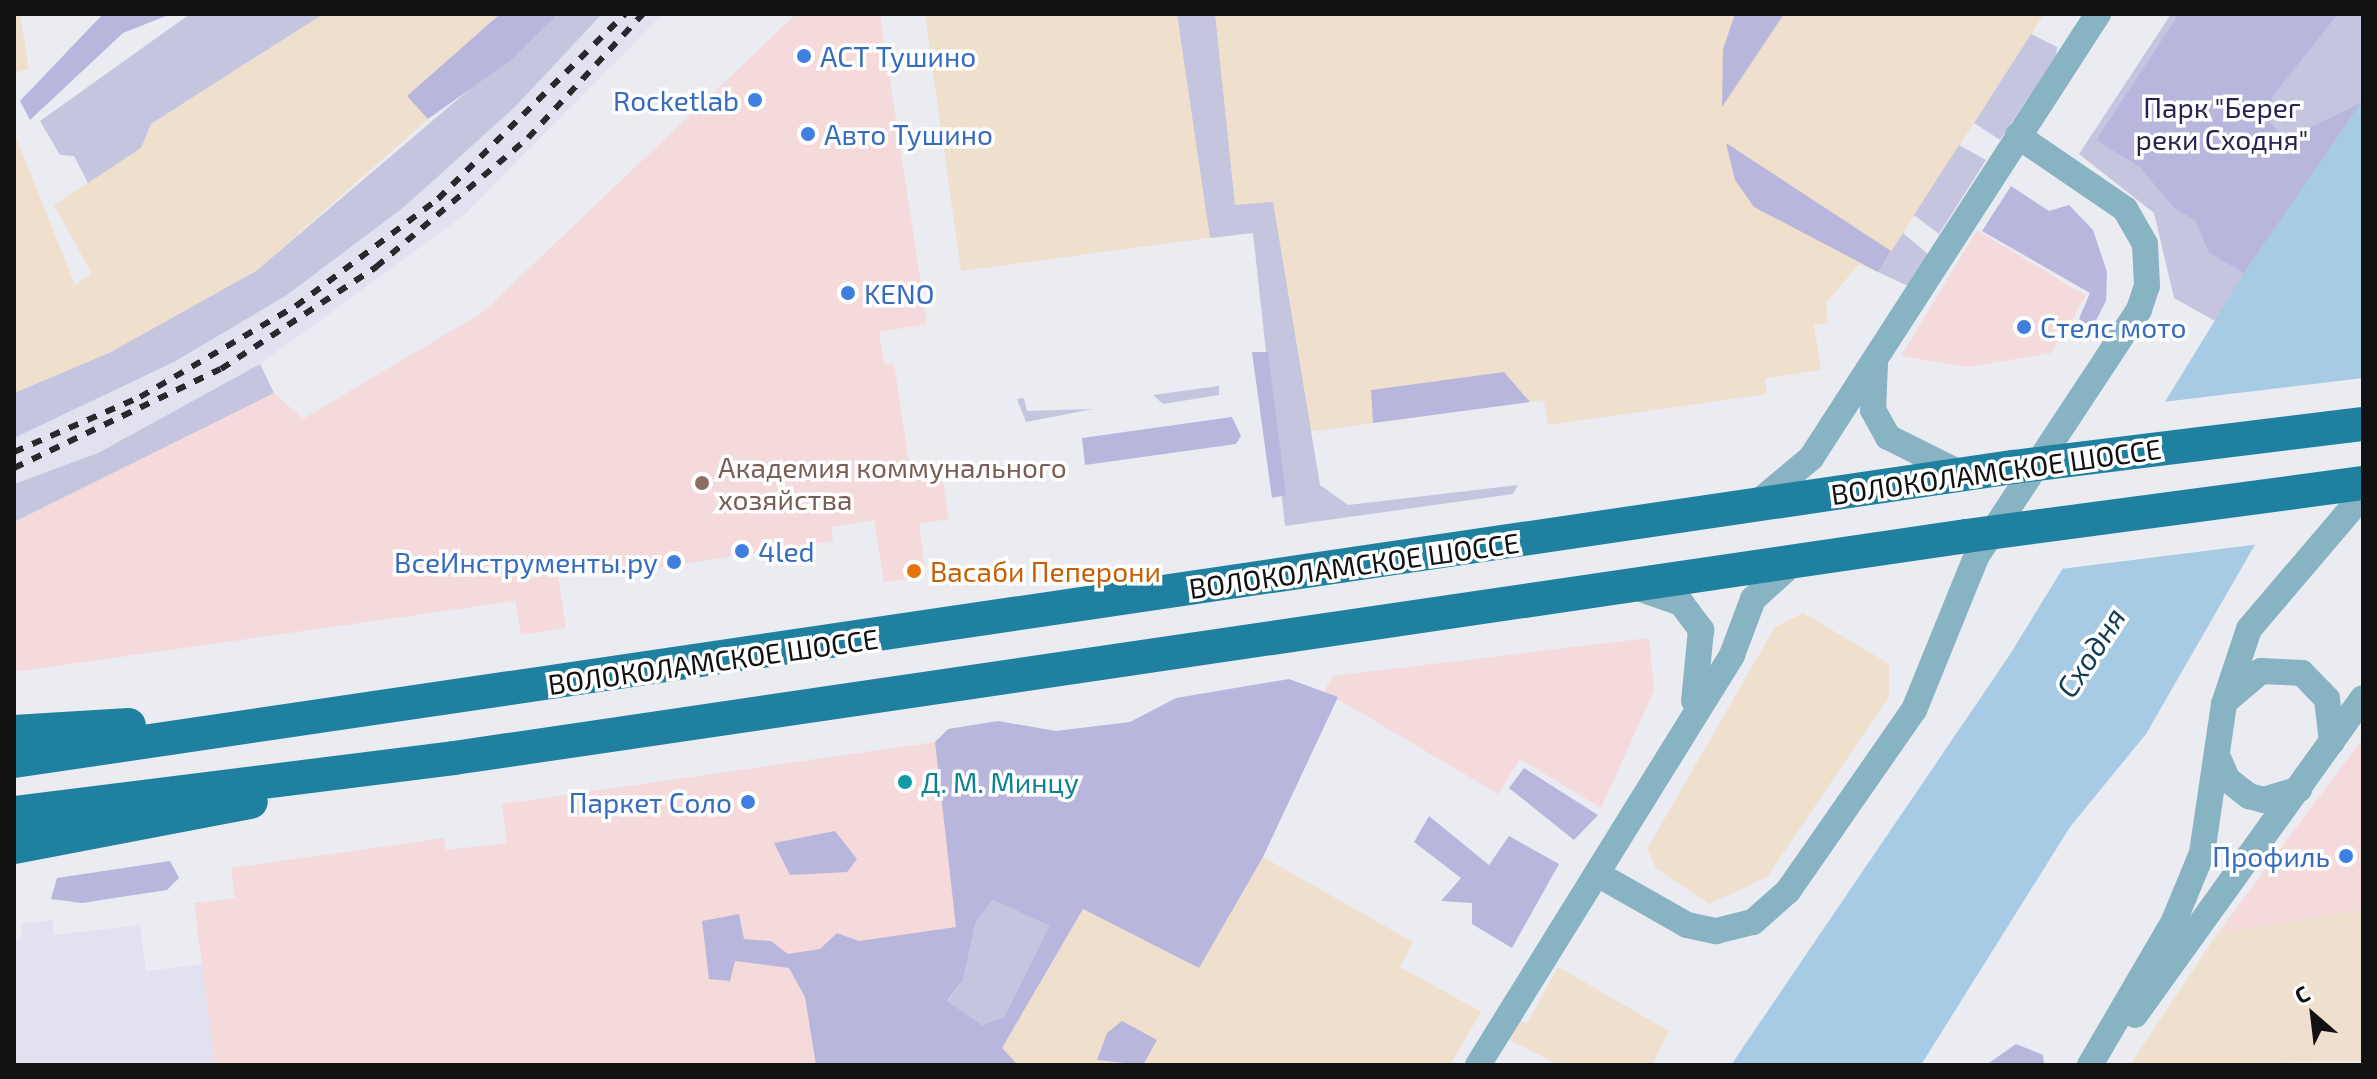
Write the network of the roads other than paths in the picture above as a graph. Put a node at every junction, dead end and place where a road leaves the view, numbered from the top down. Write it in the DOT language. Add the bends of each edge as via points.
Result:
graph roads {
  1 [pos="2098,14"];
  2 [pos="2018,136"];
  3 [pos="1883,341"];
  4 [pos="2363,424"];
  5 [pos="1962,474"];
  6 [pos="2363,483"];
  7 [pos="2363,495"];
  8 [pos="1754,506"];
  9 [pos="1797,560"];
  10 [pos="1617,587"];
  11 [pos="2363,698"];
  12 [pos="2224,704"];
  13 [pos="317,717"];
  14 [pos="14,732"];
  15 [pos="1685,732"];
  16 [pos="2332,742"];
  17 [pos="2217,755"];
  18 [pos="435,760"];
  19 [pos="14,761"];
  20 [pos="2299,789"];
  21 [pos="14,813"];
  22 [pos="14,847"];
  23 [pos="1599,875"];
  24 [pos="1478,1065"];
  25 [pos="2092,1065"];
  1 -- 2 [label="street"];
  2 -- 3 [label="street"];
  2 -- 23 [label="street" via="2125,209 2145,244 2147,286 2139,310 1976,557 1914,710 1788,891 1753,922 1716,931 1687,925"];
  3 -- 5 [label="street" via="1872,373 1879,424 1906,452"];
  3 -- 8 [label="street" via="1811,458"];
  4 -- 5 [label="main road, ВОЛОКОЛАМСКОЕ ШОССЕ, bridge"];
  5 -- 8 [label="main road, ВОЛОКОЛАМСКОЕ ШОССЕ"];
  6 -- 9 [label="main road, ВОЛОКОЛАМСКОЕ ШОССЕ, bridge"];
  7 -- 12 [label="street" via="2249,629"];
  8 -- 13 [label="main road, ВОЛОКОЛАМСКОЕ ШОССЕ"];
  9 -- 10 [label="main road, ВОЛОКОЛАМСКОЕ ШОССЕ"];
  9 -- 15 [label="street" via="1753,599 1732,655"];
  10 -- 15 [label="street" via="1670,595 1701,630 1702,673"];
  10 -- 18 [label="main road, ВОЛОКОЛАМСКОЕ ШОССЕ"];
  11 -- 16 [label="street"];
  12 -- 16 [label="street" via="2261,671 2302,673 2327,699"];
  12 -- 17 [label="street"];
  13 -- 14 [label="main road"];
  13 -- 19 [label="main road, ВОЛОКОЛАМСКОЕ ШОССЕ"];
  15 -- 23 [label="street"];
  16 -- 20 [label="street"];
  17 -- 20 [label="street" via="2227,779 2249,796 2264,800"];
  17 -- 25 [label="street" via="2202,853 2174,921"];
  18 -- 21 [label="main road, ВОЛОКОЛАМСКОЕ ШОССЕ"];
  18 -- 22 [label="main road"];
  20 -- 25 [label="street"];
  23 -- 24 [label="street"];
}
